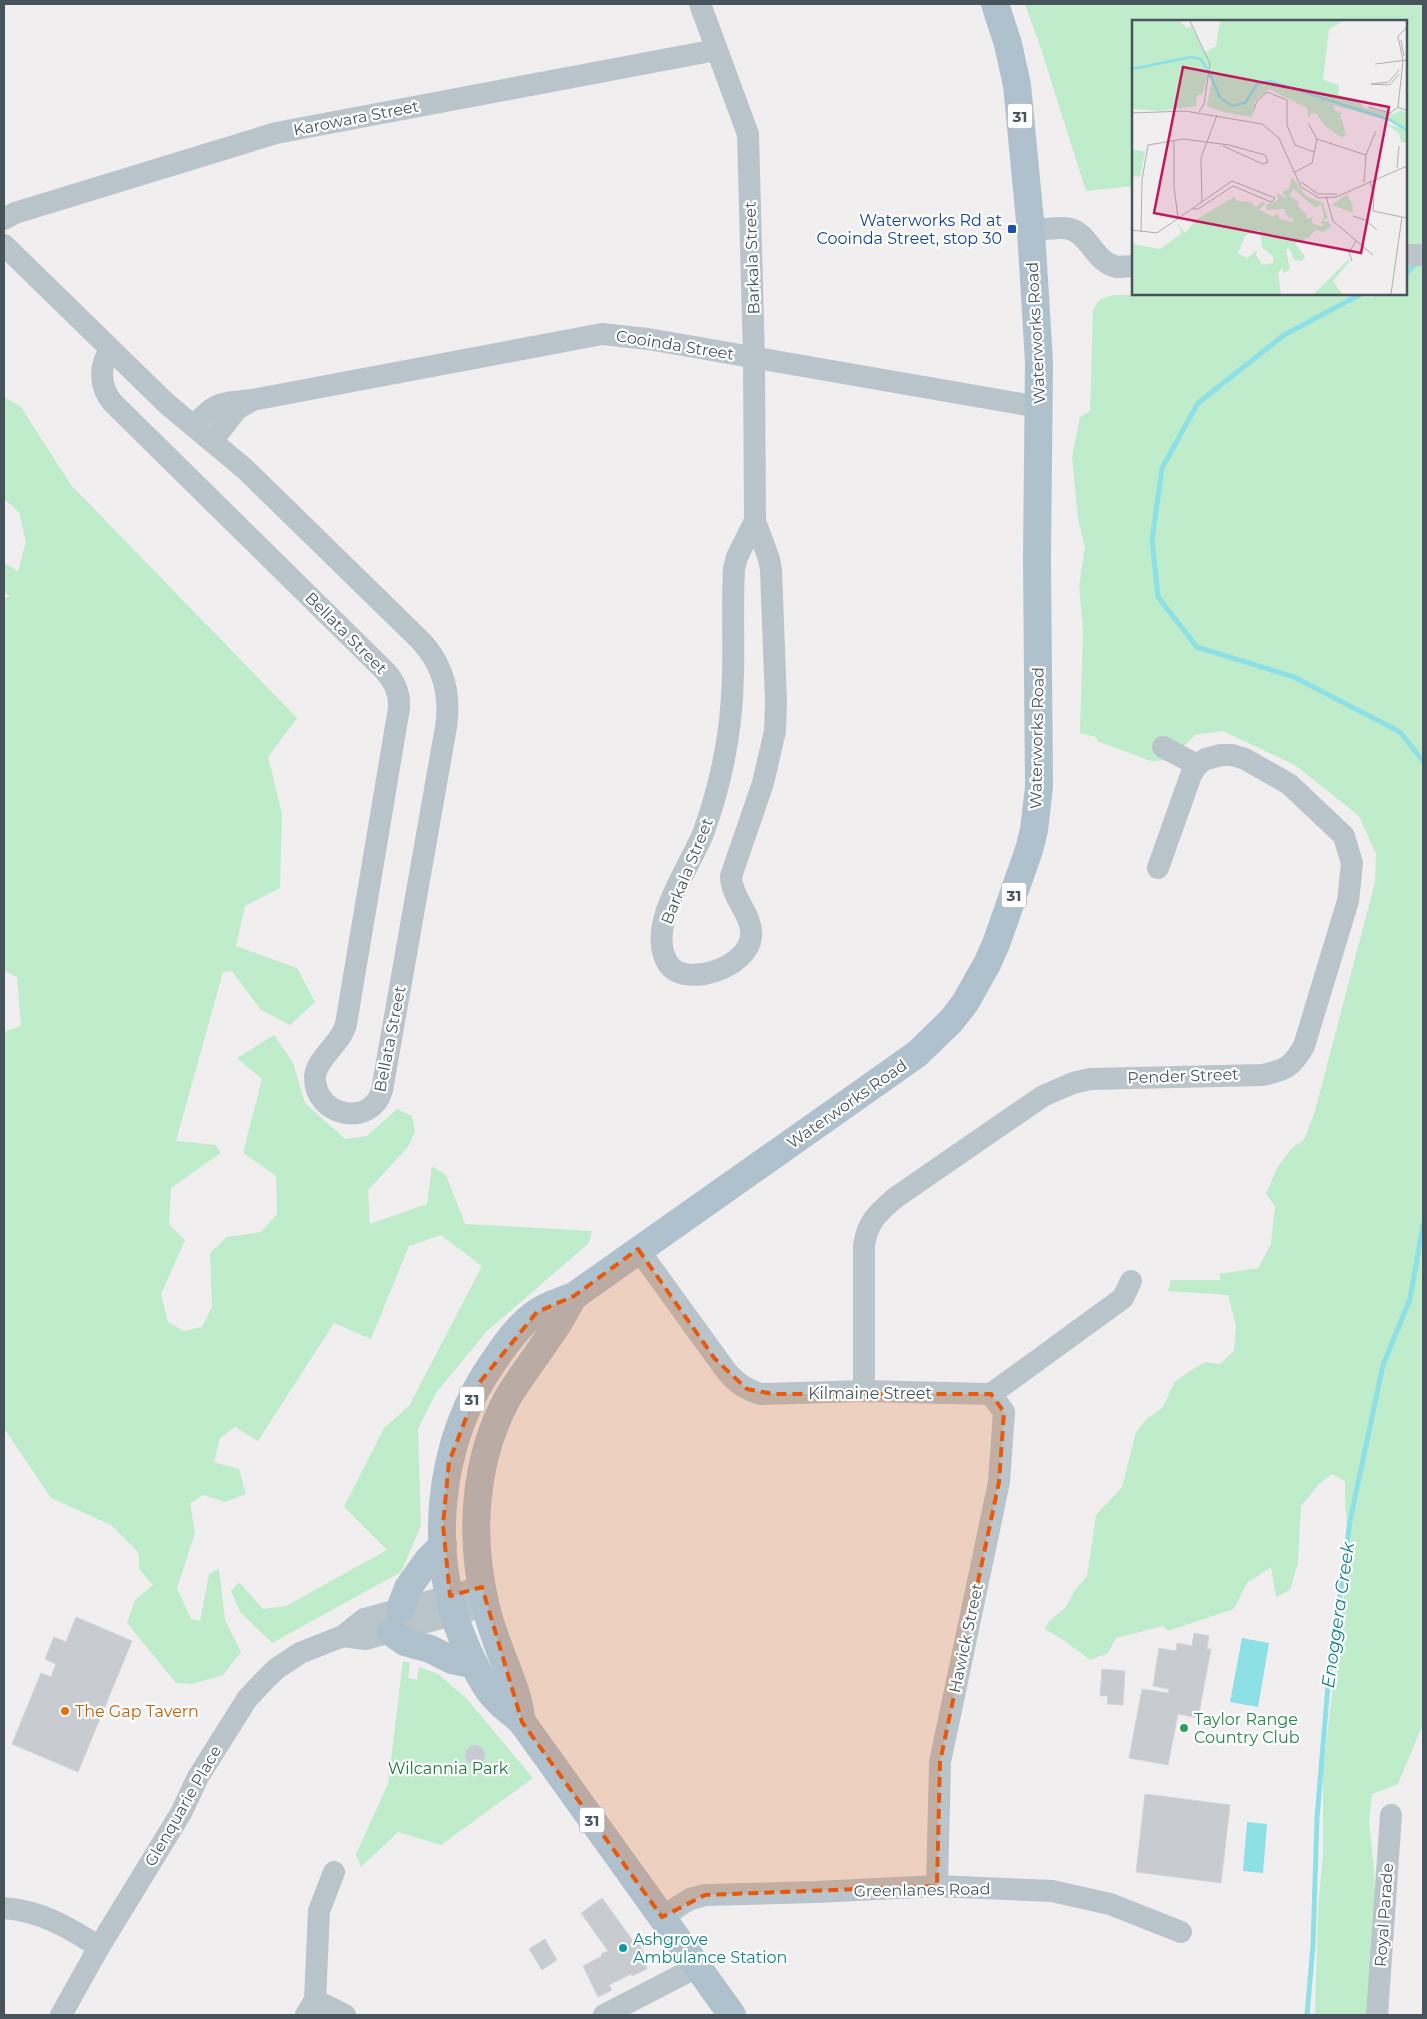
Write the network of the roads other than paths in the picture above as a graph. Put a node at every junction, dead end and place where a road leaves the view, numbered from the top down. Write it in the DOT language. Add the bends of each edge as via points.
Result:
graph roads {
  1 [pos="700,4"];
  2 [pos="995,4"];
  3 [pos="716,50"];
  4 [pos="4,219"];
  5 [pos="1031,231"];
  6 [pos="4,245"];
  7 [pos="1407,255"];
  8 [pos="1423,255"];
  9 [pos="1132,266"];
  10 [pos="111,350"];
  11 [pos="754,358"];
  12 [pos="252,400"];
  13 [pos="1039,407"];
  14 [pos="194,426"];
  15 [pos="212,441"];
  16 [pos="755,521"];
  17 [pos="1163,747"];
  18 [pos="1197,765"];
  19 [pos="1158,868"];
  20 [pos="638,1249"];
  21 [pos="1131,1281"];
  22 [pos="574,1296"];
  23 [pos="864,1391"];
  24 [pos="992,1394"];
  25 [pos="443,1544"];
  26 [pos="484,1597"];
  27 [pos="452,1605"];
  28 [pos="396,1620"];
  29 [pos="475,1665"];
  30 [pos="522,1722"];
  31 [pos="1391,1815"];
  32 [pos="334,1872"];
  33 [pos="937,1886"];
  34 [pos="4,1908"];
  35 [pos="662,1917"];
  36 [pos="1181,1932"];
  37 [pos="99,1947"];
  38 [pos="697,1967"];
  39 [pos="310,2008"];
  40 [pos="61,2015"];
  41 [pos="345,2015"];
  42 [pos="604,2015"];
  43 [pos="732,2015"];
  44 [pos="1377,2015"];
  1 -- 3 [label="street, Barkala Street"];
  2 -- 5 [label="main road, Waterworks Road / 31" via="1014,70"];
  3 -- 4 [label="street, Karowara Street" via="276,133"];
  3 -- 11 [label="street, Barkala Street" via="748,134"];
  5 -- 9 [label="street" via="1069,229 1082,237 1108,263 1118,267"];
  5 -- 13 [label="main road, Waterworks Road / 31"];
  6 -- 10 [label="street, Bellata Street"];
  7 -- 8 [label="street"];
  10 -- 14 [label="street, Bellata Street"];
  10 -- 15 [label="street, Bellata Street" via="104,362 102,375 104,389 112,402 385,671 399,698 346,1024 342,1035 317,1069 315,1078 318,1092 328,1106 343,1114 359,1113 377,1101 384,1082 447,722 446,684 425,646 284,506"];
  11 -- 12 [label="street, Cooinda Street" via="639,337 602,334"];
  11 -- 13 [label="street, Cooinda Street"];
  11 -- 16 [label="street, Barkala Street"];
  12 -- 14 [label="street, Cooinda Street" via="216,405"];
  12 -- 15 [label="street, Cooinda Street" via="237,408"];
  13 -- 20 [label="main road, Waterworks Road / 31" via="1039,787 1029,850 996,944 969,996 951,1021 917,1054"];
  14 -- 15 [label="street, Bellata Street"];
  16 -- 16 [label="street, Barkala Street" via="771,570 776,702 768,765 731,876 736,898 749,922 751,939 746,952 728,966 710,972 682,973 669,965 662,933 673,895 701,839 719,788 732,691 734,569"];
  17 -- 18 [label="street"];
  18 -- 19 [label="street" via="1190,775"];
  18 -- 23 [label="street, Pender Street" via="1221,755 1245,759 1289,784 1344,836 1352,863 1348,901 1304,1046 1294,1063 1262,1075 1090,1079 1073,1083 1043,1096 895,1198 876,1215 866,1230"];
  20 -- 22 [label="main road, Waterworks Road / 31"];
  20 -- 23 [label="street, Kilmaine Street" via="715,1359 736,1383 760,1394"];
  21 -- 24 [label="street" via="1123,1298"];
  22 -- 25 [label="main road, Waterworks Road / 31" via="537,1312 501,1350 480,1382 449,1462 443,1503"];
  22 -- 26 [label="main road, Waterworks Road / 31" via="518,1380 491,1438 476,1509 477,1548"];
  23 -- 24 [label="street, Kilmaine Street"];
  24 -- 33 [label="street, Hawick Street" via="1004,1412 999,1482 940,1762"];
  25 -- 27 [label="main road, Waterworks Road / 31"];
  25 -- 28 [label="main road" via="408,1588"];
  26 -- 27 [label="street, Glenquarie Place"];
  26 -- 30 [label="main road, Waterworks Road / 31" via="496,1643 514,1687"];
  27 -- 28 [label="street, Glenquarie Place"];
  27 -- 29 [label="main road, Waterworks Road / 31"];
  28 -- 29 [label="main road" via="405,1642"];
  28 -- 37 [label="street, Glenquarie Place" via="366,1639 343,1636 300,1652 276,1669 247,1699"];
  29 -- 30 [label="main road, Waterworks Road / 31" via="496,1699"];
  30 -- 35 [label="main road, Waterworks Road / 31"];
  31 -- 44 [label="street, Royal Parade"];
  32 -- 39 [label="street" via="319,1911"];
  33 -- 35 [label="street, Greenlanes Road" via="705,1895 690,1899"];
  33 -- 36 [label="street, Greenlanes Road" via="1052,1891 1110,1904"];
  34 -- 37 [label="street" via="24,1910 57,1922"];
  35 -- 38 [label="main road, Waterworks Road / 31"];
  37 -- 40 [label="street, Glenquarie Place"];
  38 -- 42 [label="street"];
  38 -- 43 [label="main road, Waterworks Road / 31"];
  39 -- 41 [label="street"];
}
